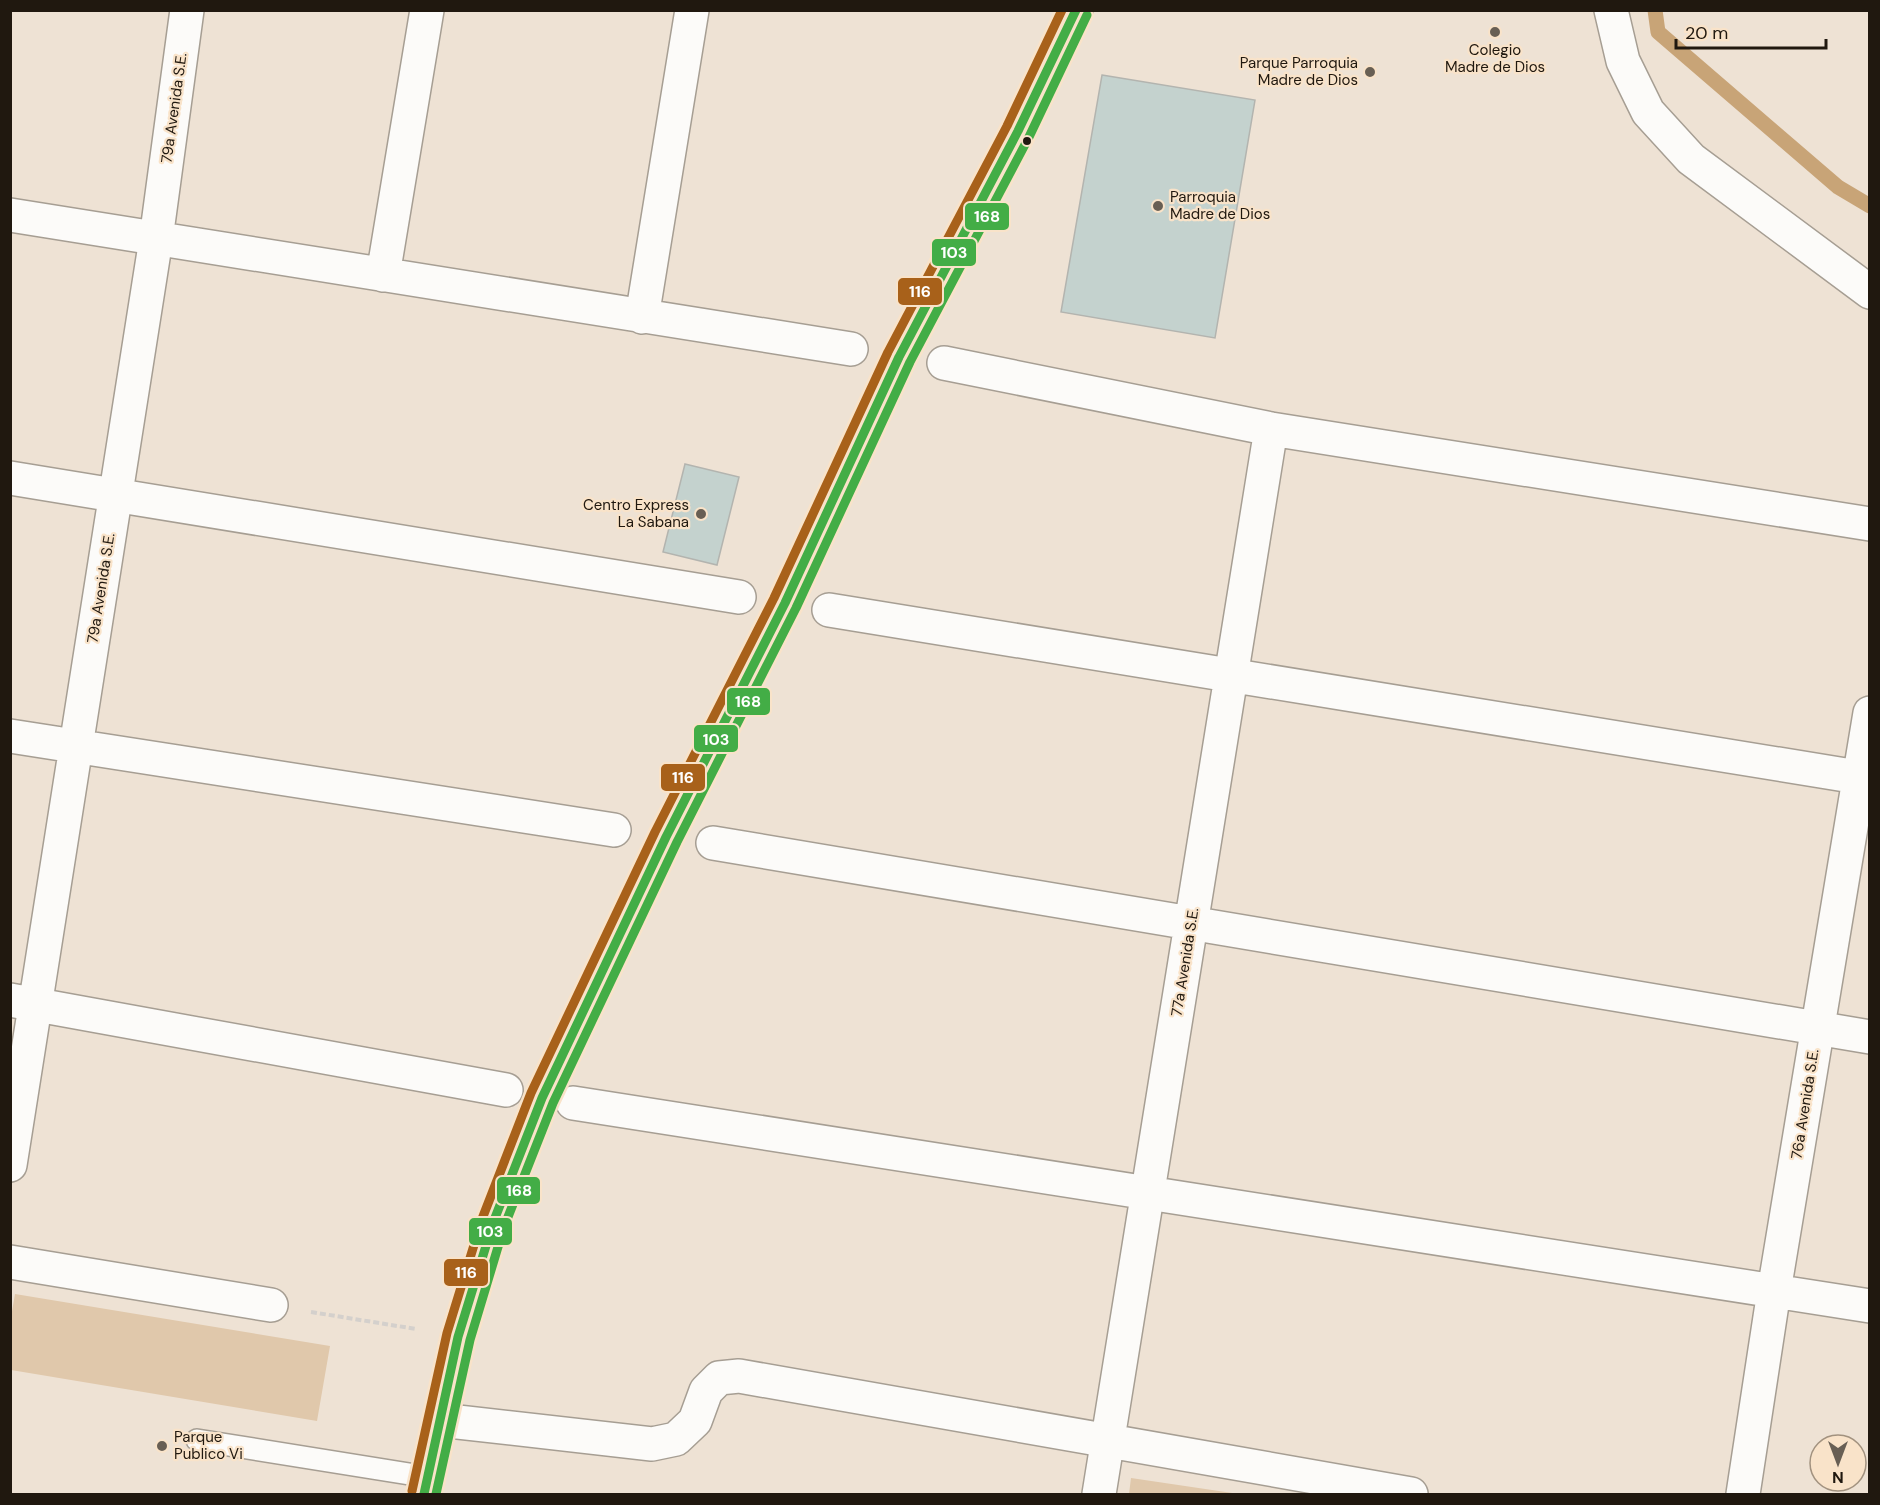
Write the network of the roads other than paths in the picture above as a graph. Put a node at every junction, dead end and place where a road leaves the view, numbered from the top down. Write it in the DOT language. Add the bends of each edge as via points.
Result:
graph roads {
  1 [pos="187,10"];
  2 [pos="427,10"];
  3 [pos="692,10"];
  4 [pos="1076,10"];
  5 [pos="1611,10"];
  6 [pos="10,215"];
  7 [pos="156,239"];
  8 [pos="383,275"];
  9 [pos="1869,292"];
  10 [pos="642,317"];
  11 [pos="850,349"];
  12 [pos="944,363"];
  13 [pos="1271,429"];
  14 [pos="10,478"];
  15 [pos="116,496"];
  16 [pos="1869,524"];
  17 [pos="740,597"];
  18 [pos="829,610"];
  19 [pos="1232,675"];
  20 [pos="1869,713"];
  21 [pos="10,736"];
  22 [pos="76,747"];
  23 [pos="1864,778"];
  24 [pos="614,831"];
  25 [pos="712,843"];
  26 [pos="1191,923"];
  27 [pos="23,1002"];
  28 [pos="1817,1028"];
  29 [pos="1869,1037"];
  30 [pos="506,1090"];
  31 [pos="573,1103"];
  32 [pos="10,1165"];
  33 [pos="1148,1193"];
  34 [pos="10,1262"];
  35 [pos="1774,1291"];
  36 [pos="271,1305"];
  37 [pos="1869,1306"];
  38 [pos="440,1420"];
  39 [pos="197,1440"];
  40 [pos="1108,1440"];
  41 [pos="426,1486"];
  42 [pos="1099,1494"];
  43 [pos="1411,1494"];
  44 [pos="1743,1494"];
  1 -- 7 [label="street, 79a Avenida S.E."];
  2 -- 8 [label="street"];
  3 -- 10 [label="street"];
  4 -- 38 [label="street" via="1018,131 899,357 785,603 666,837 542,1098 493,1223 458,1337"];
  5 -- 9 [label="street" via="1623,61 1648,112 1691,159"];
  6 -- 7 [label="street"];
  7 -- 8 [label="street"];
  7 -- 15 [label="street, 79a Avenida S.E."];
  8 -- 10 [label="street"];
  10 -- 11 [label="street"];
  12 -- 13 [label="street"];
  13 -- 16 [label="street"];
  13 -- 19 [label="street, 77a Avenida S.E."];
  14 -- 15 [label="street"];
  15 -- 17 [label="street"];
  15 -- 22 [label="street, 79a Avenida S.E."];
  18 -- 19 [label="street"];
  19 -- 23 [label="street"];
  19 -- 26 [label="street, 77a Avenida S.E."];
  20 -- 23 [label="street, 76a Avenida S.E."];
  21 -- 22 [label="street"];
  22 -- 24 [label="street"];
  22 -- 27 [label="street, 79a Avenida S.E."];
  23 -- 28 [label="street, 76a Avenida S.E."];
  25 -- 26 [label="street"];
  26 -- 28 [label="street"];
  26 -- 33 [label="street, 77a Avenida S.E."];
  27 -- 30 [label="street"];
  27 -- 32 [label="street, 79a Avenida S.E."];
  28 -- 29 [label="street"];
  28 -- 35 [label="street, 76a Avenida S.E."];
  31 -- 33 [label="street"];
  33 -- 35 [label="street"];
  33 -- 40 [label="street, 77a Avenida S.E."];
  34 -- 36 [label="street"];
  35 -- 37 [label="street"];
  35 -- 44 [label="street, 76a Avenida S.E."];
  38 -- 40 [label="street" via="652,1444 676,1439 695,1421 706,1390 719,1378 739,1376"];
  38 -- 41 [label="street"];
  39 -- 41 [label="lane"];
  40 -- 42 [label="street, 77a Avenida S.E."];
  40 -- 43 [label="street"];
}
